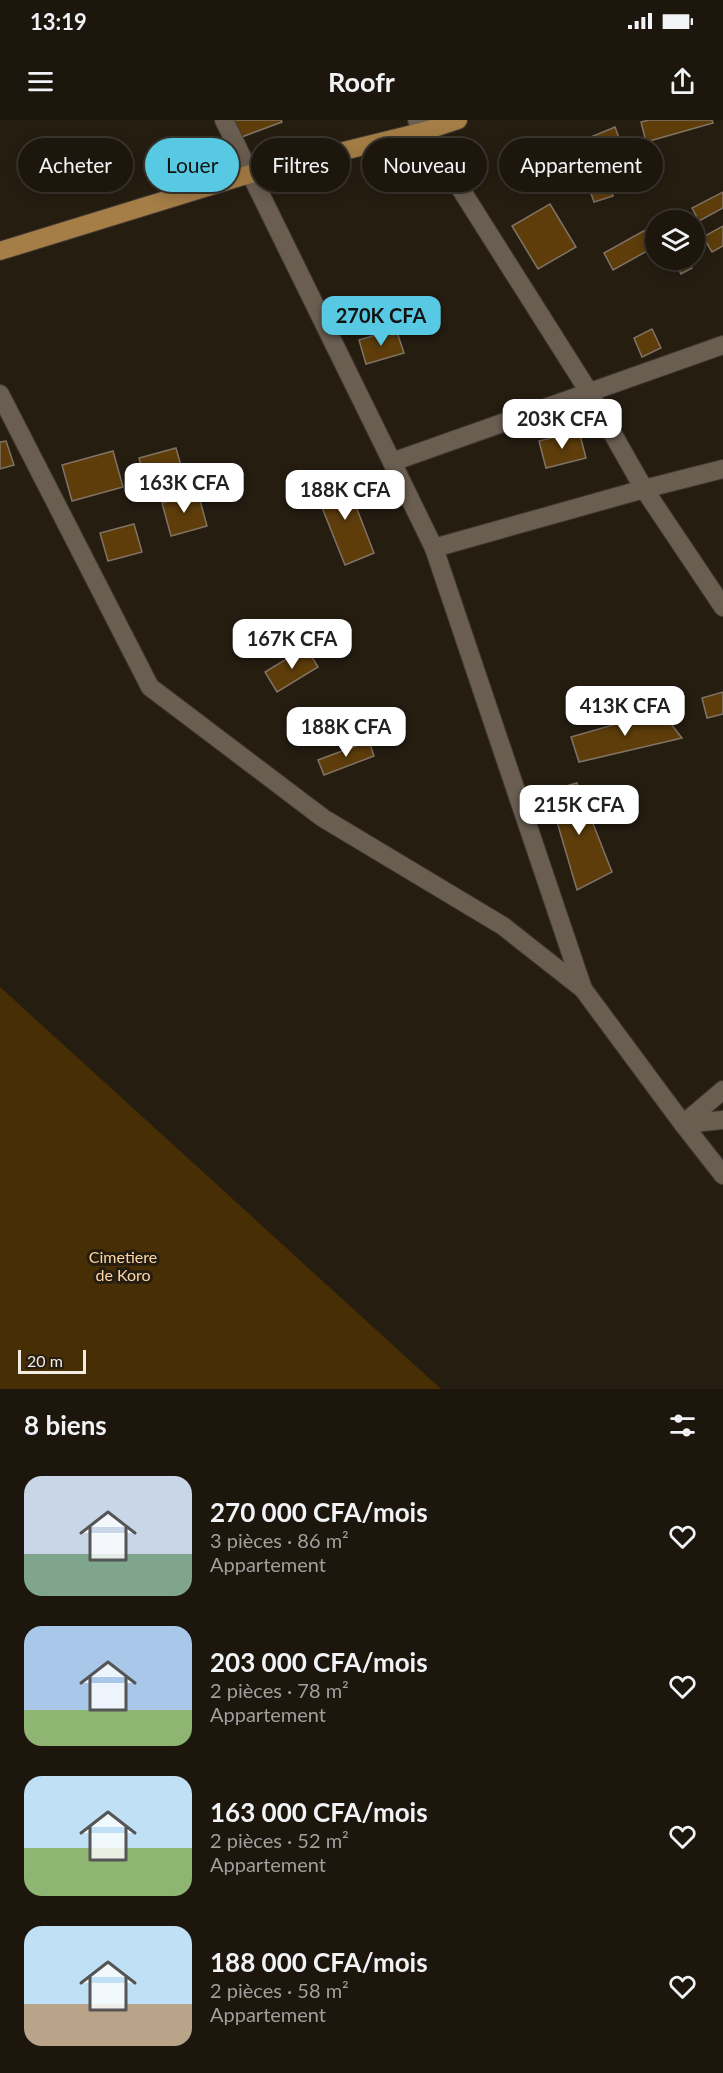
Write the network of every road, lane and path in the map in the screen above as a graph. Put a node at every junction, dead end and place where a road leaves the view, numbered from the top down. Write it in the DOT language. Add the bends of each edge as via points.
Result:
graph roads {
  1 [pos="224,120"];
  2 [pos="458,120"];
  3 [pos="421,126"];
  4 [pos="250,174"];
  5 [pos="0,251"];
  6 [pos="723,345"];
  7 [pos="589,392"];
  8 [pos="0,394"];
  9 [pos="392,462"];
  10 [pos="723,469"];
  11 [pos="644,489"];
  12 [pos="434,548"];
  13 [pos="723,607"];
  14 [pos="583,989"];
  15 [pos="723,1090"];
  16 [pos="723,1120"];
  17 [pos="682,1124"];
  18 [pos="723,1175"];
  1 -- 4 [label="street"];
  2 -- 3 [label="main road"];
  3 -- 4 [label="main road"];
  3 -- 7 [label="street"];
  4 -- 5 [label="main road"];
  4 -- 9 [label="street"];
  6 -- 7 [label="street"];
  7 -- 9 [label="street"];
  7 -- 11 [label="street"];
  8 -- 14 [label="street" via="150,687 323,818 503,926"];
  9 -- 12 [label="street"];
  10 -- 11 [label="street"];
  11 -- 12 [label="street"];
  11 -- 13 [label="street"];
  12 -- 14 [label="street"];
  14 -- 17 [label="street"];
  15 -- 17 [label="street"];
  16 -- 17 [label="street"];
  17 -- 18 [label="street"];
}
